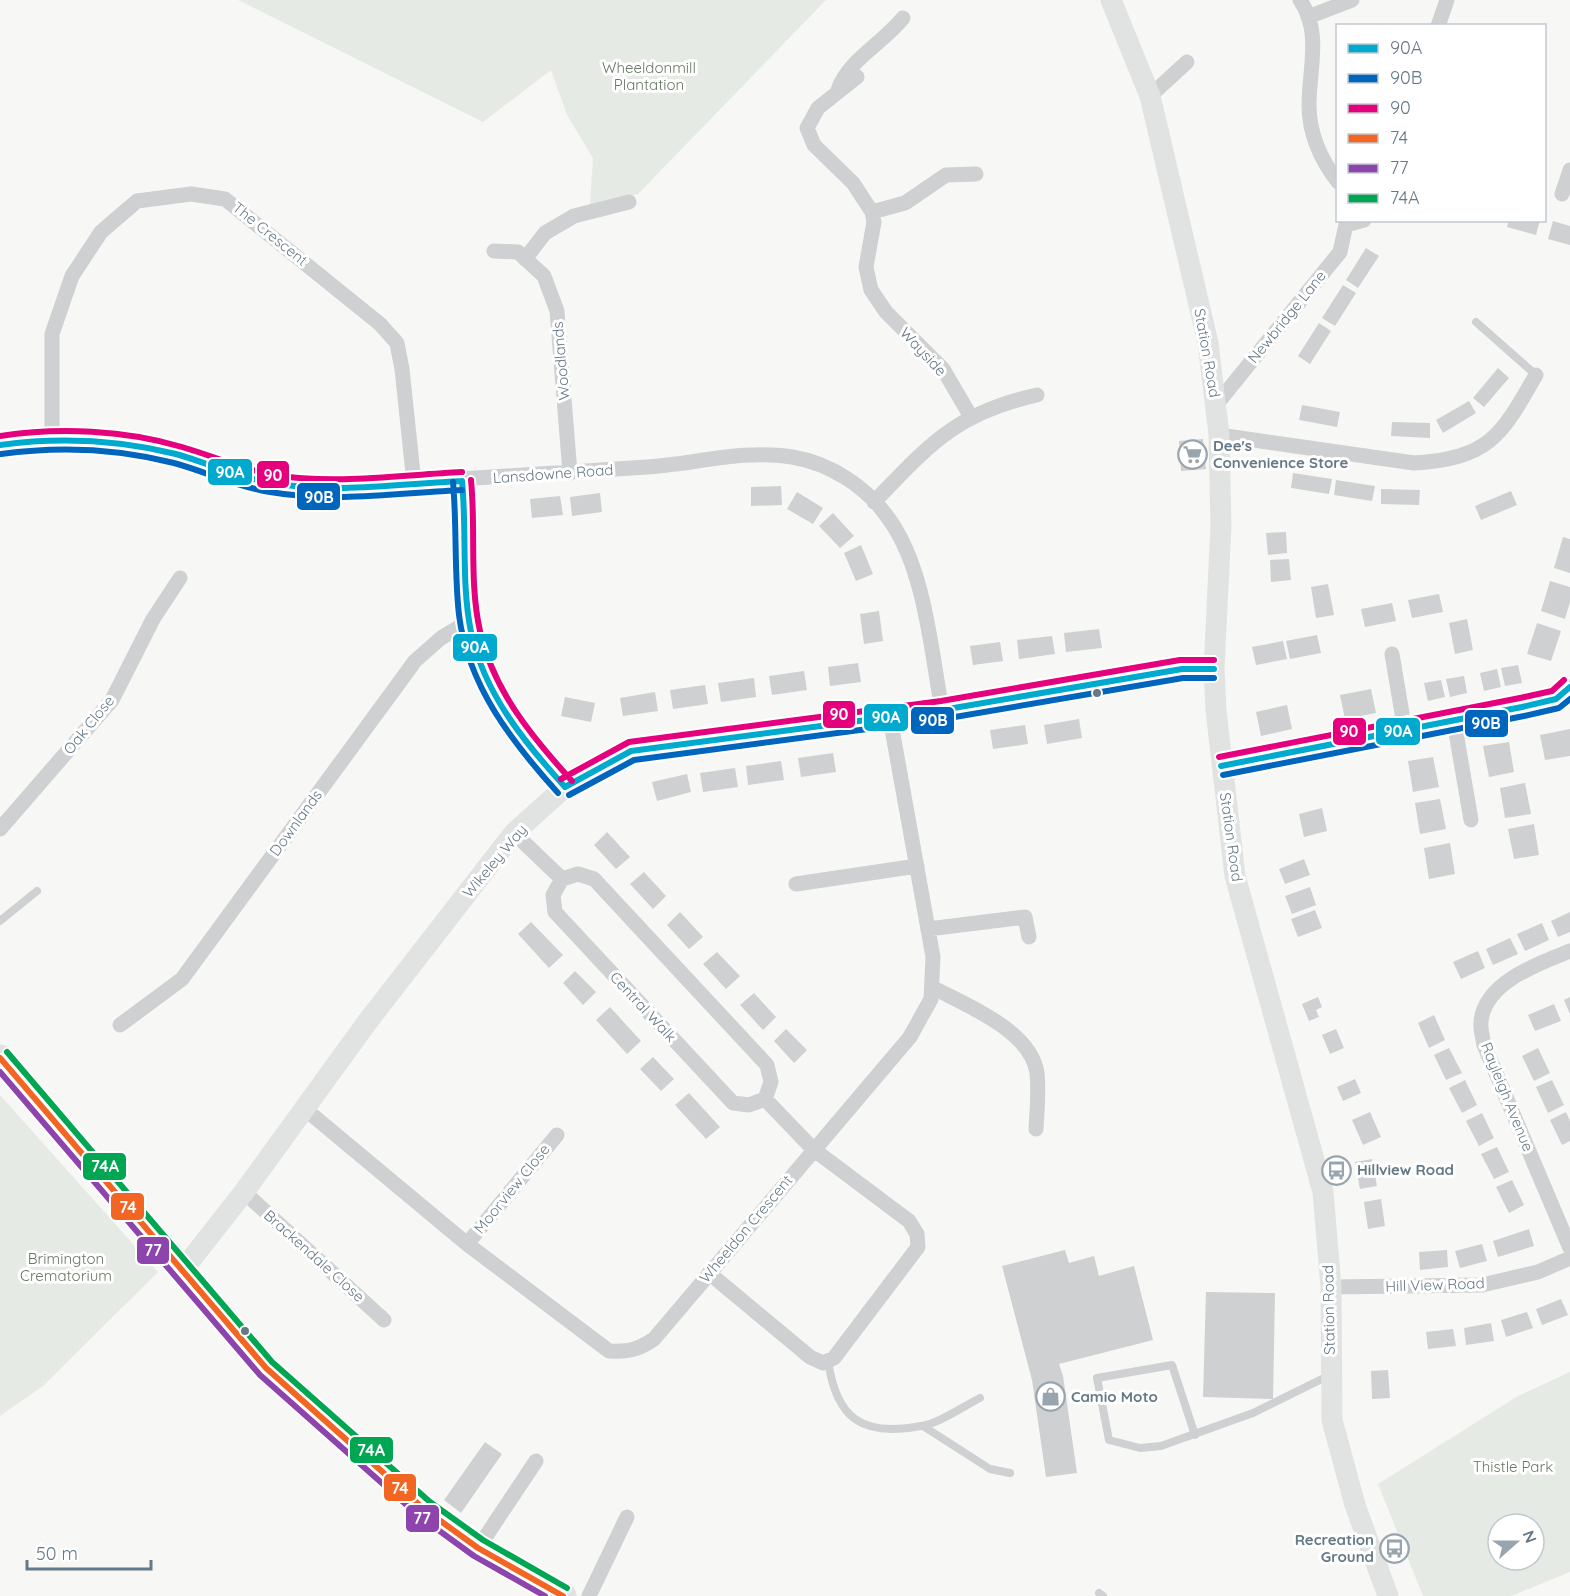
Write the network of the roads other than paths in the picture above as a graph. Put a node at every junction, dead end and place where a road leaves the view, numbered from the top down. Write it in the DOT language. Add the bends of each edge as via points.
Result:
graph roads {
  1 [pos="1111,0"];
  2 [pos="1300,0"];
  3 [pos="1352,0"];
  4 [pos="1447,0"];
  5 [pos="1308,17"];
  6 [pos="903,18"];
  7 [pos="1439,24"];
  8 [pos="1187,62"];
  9 [pos="857,77"];
  10 [pos="838,90"];
  11 [pos="1150,96"];
  12 [pos="1570,170"];
  13 [pos="976,174"];
  14 [pos="1336,179"];
  15 [pos="1562,194"];
  16 [pos="630,202"];
  17 [pos="872,212"];
  18 [pos="1347,223"];
  19 [pos="494,251"];
  20 [pos="525,259"];
  21 [pos="1476,322"];
  22 [pos="1536,375"];
  23 [pos="1037,395"];
  24 [pos="1216,405"];
  25 [pos="971,417"];
  26 [pos="1219,435"];
  27 [pos="52,442"];
  28 [pos="0,445"];
  29 [pos="570,473"];
  30 [pos="462,481"];
  31 [pos="414,483"];
  32 [pos="874,502"];
  33 [pos="180,578"];
  34 [pos="471,620"];
  35 [pos="1392,654"];
  36 [pos="1214,669"];
  37 [pos="1570,687"];
  38 [pos="942,710"];
  39 [pos="890,718"];
  40 [pos="1455,721"];
  41 [pos="1405,731"];
  42 [pos="1221,766"];
  43 [pos="565,787"];
  44 [pos="1471,820"];
  45 [pos="0,829"];
  46 [pos="514,833"];
  47 [pos="916,866"];
  48 [pos="562,879"];
  49 [pos="796,884"];
  50 [pos="37,891"];
  51 [pos="0,921"];
  52 [pos="928,929"];
  53 [pos="1029,937"];
  54 [pos="1570,951"];
  55 [pos="932,987"];
  56 [pos="120,1025"];
  57 [pos="0,1058"];
  58 [pos="765,1099"];
  59 [pos="305,1109"];
  60 [pos="1036,1129"];
  61 [pos="557,1135"];
  62 [pos="813,1149"];
  63 [pos="244,1192"];
  64 [pos="467,1244"];
  65 [pos="1570,1248"];
  66 [pos="1570,1258"];
  67 [pos="182,1270"];
  68 [pos="709,1273"];
  69 [pos="1331,1287"];
  70 [pos="384,1320"];
  71 [pos="828,1360"];
  72 [pos="1330,1376"];
  73 [pos="980,1398"];
  74 [pos="923,1426"];
  75 [pos="1195,1435"];
  76 [pos="537,1461"];
  77 [pos="1010,1473"];
  78 [pos="627,1517"];
  79 [pos="478,1548"];
  80 [pos="563,1596"];
  81 [pos="589,1596"];
  82 [pos="1388,1596"];
  1 -- 11 [label="main road, Station Road"];
  2 -- 5 [label="street"];
  3 -- 5 [label="street"];
  4 -- 7 [label="street"];
  5 -- 14 [label="street" via="1314,47 1309,106 1313,130 1322,161"];
  6 -- 10 [label="street" via="884,40 850,66"];
  8 -- 11 [label="street"];
  9 -- 10 [label="street"];
  10 -- 17 [label="street" via="811,117 807,128 810,139 853,183"];
  11 -- 24 [label="main road, Station Road" via="1208,343"];
  12 -- 15 [label="street"];
  13 -- 17 [label="street" via="946,175 905,203"];
  16 -- 20 [label="street" via="574,216 545,233"];
  17 -- 25 [label="street, Wayside" via="874,222 866,267 871,290 885,312 942,369"];
  18 -- 24 [label="street, Newbridge Lane" via="1340,252"];
  19 -- 20 [label="street, Woodlands" via="518,252"];
  20 -- 29 [label="street, Woodlands" via="544,276 557,311"];
  21 -- 22 [label="lane"];
  22 -- 26 [label="street" via="1507,425 1490,442 1443,461 1414,463"];
  23 -- 25 [label="street" via="1000,403"];
  24 -- 26 [label="main road, Station Road"];
  25 -- 32 [label="street" via="953,426 926,449"];
  26 -- 36 [label="main road, Station Road" via="1221,526"];
  27 -- 28 [label="street, Lansdowne Road"];
  27 -- 31 [label="street, Lansdowne Road" via="95,442 175,454 281,485 320,488"];
  27 -- 31 [label="street, The Crescent" via="52,334 72,276 101,231 137,201 190,194 225,199 380,324 397,343"];
  29 -- 30 [label="street, Lansdowne Road"];
  29 -- 32 [label="street, Lansdowne Road" via="758,455 792,457 822,465 847,479"];
  30 -- 31 [label="street, Lansdowne Road"];
  30 -- 34 [label="street"];
  32 -- 38 [label="street, Lansdowne Road" via="890,519 909,552"];
  33 -- 45 [label="street, Oak Close" via="153,619 112,700"];
  34 -- 43 [label="street" via="471,632 488,681 511,722"];
  34 -- 56 [label="street, Downlands" via="441,638 415,661 182,979"];
  35 -- 41 [label="street"];
  36 -- 38 [label="main road, Wikeley Way" via="1182,669"];
  36 -- 42 [label="main road, Station Road"];
  37 -- 40 [label="street" via="1556,699"];
  38 -- 39 [label="main road, Wikeley Way"];
  39 -- 43 [label="main road, Wikeley Way" via="631,751"];
  39 -- 47 [label="street, Wheeldon Crescent"];
  40 -- 41 [label="street"];
  40 -- 44 [label="street"];
  41 -- 42 [label="street"];
  42 -- 69 [label="main road, Station Road" via="1236,876 1323,1192"];
  43 -- 46 [label="main road, Wikeley Way"];
  46 -- 48 [label="street"];
  46 -- 59 [label="main road, Wikeley Way"];
  47 -- 49 [label="street"];
  47 -- 52 [label="street, Wheeldon Crescent"];
  48 -- 58 [label="street" via="578,874 594,879 767,1065 771,1082"];
  48 -- 58 [label="street, Central Walk" via="553,895 555,912 563,921 733,1103 748,1105"];
  50 -- 51 [label="lane"];
  52 -- 53 [label="street" via="1025,917"];
  52 -- 55 [label="street, Wheeldon Crescent" via="933,957"];
  54 -- 65 [label="street, Rayleigh Avenue" via="1524,970 1504,984 1489,1002 1481,1021 1484,1045"];
  55 -- 60 [label="street" via="1010,1030 1024,1046 1037,1071"];
  55 -- 62 [label="street, Wheeldon Crescent" via="932,999 910,1037"];
  57 -- 67 [label="highway"];
  58 -- 62 [label="street"];
  59 -- 63 [label="main road, Wikeley Way"];
  59 -- 64 [label="street, Wheeldon Crescent"];
  61 -- 64 [label="street, Moorview Close"];
  62 -- 68 [label="street, Wheeldon Crescent"];
  62 -- 71 [label="street" via="909,1221 917,1234 918,1247 834,1358"];
  63 -- 67 [label="main road, Wikeley Way"];
  63 -- 70 [label="street, Brackendale Close"];
  64 -- 68 [label="street, Wheeldon Crescent" via="609,1351 628,1352 654,1339"];
  66 -- 69 [label="street, Hill View Road" via="1538,1272 1482,1285"];
  67 -- 79 [label="highway" via="266,1368 424,1509"];
  68 -- 71 [label="street" via="810,1358"];
  69 -- 72 [label="main road, Station Road"];
  71 -- 74 [label="lane" via="835,1395 851,1418 868,1427"];
  72 -- 75 [label="lane" via="1253,1413"];
  72 -- 82 [label="main road, Station Road" via="1332,1420 1355,1505"];
  73 -- 74 [label="lane"];
  74 -- 77 [label="lane" via="990,1469"];
  75 -- 75 [label="lane" via="1140,1448 1109,1440 1097,1378 1172,1365"];
  76 -- 79 [label="street"];
  78 -- 81 [label="street"];
  79 -- 80 [label="highway"];
}
